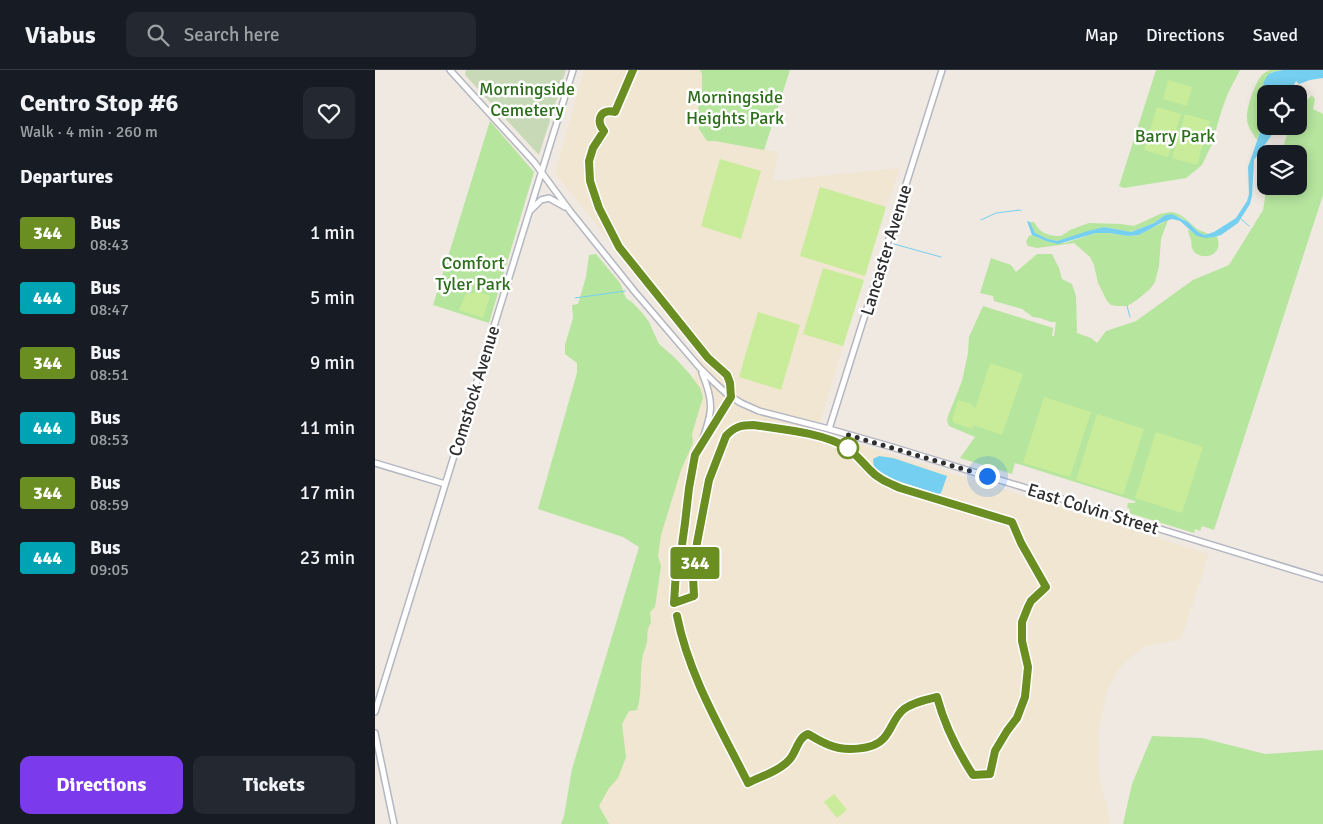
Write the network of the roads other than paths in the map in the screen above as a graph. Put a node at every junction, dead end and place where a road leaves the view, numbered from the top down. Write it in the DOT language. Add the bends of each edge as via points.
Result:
graph roads {
  1 [pos="450,70"];
  2 [pos="573,70"];
  3 [pos="942,70"];
  4 [pos="541,172"];
  5 [pos="570,211"];
  6 [pos="529,212"];
  7 [pos="700,368"];
  8 [pos="829,429"];
  9 [pos="699,447"];
  10 [pos="375,463"];
  11 [pos="445,484"];
  12 [pos="1323,579"];
  13 [pos="375,712"];
  14 [pos="375,733"];
  15 [pos="394,824"];
  1 -- 4 [label="street, East Colvin Street"];
  2 -- 4 [label="street, Comstock Avenue"];
  3 -- 8 [label="street, Lancaster Avenue"];
  4 -- 5 [label="street, East Colvin Street"];
  4 -- 6 [label="street, Comstock Avenue"];
  5 -- 6 [label="street" via="549,198 543,198"];
  5 -- 7 [label="street, East Colvin Street"];
  6 -- 11 [label="street, Comstock Avenue"];
  7 -- 8 [label="street, East Colvin Street" via="741,403 759,411"];
  7 -- 9 [label="street" via="709,389 711,407"];
  8 -- 12 [label="street, East Colvin Street"];
  10 -- 11 [label="street"];
  11 -- 13 [label="street, Comstock Avenue"];
  14 -- 15 [label="street"];
}
